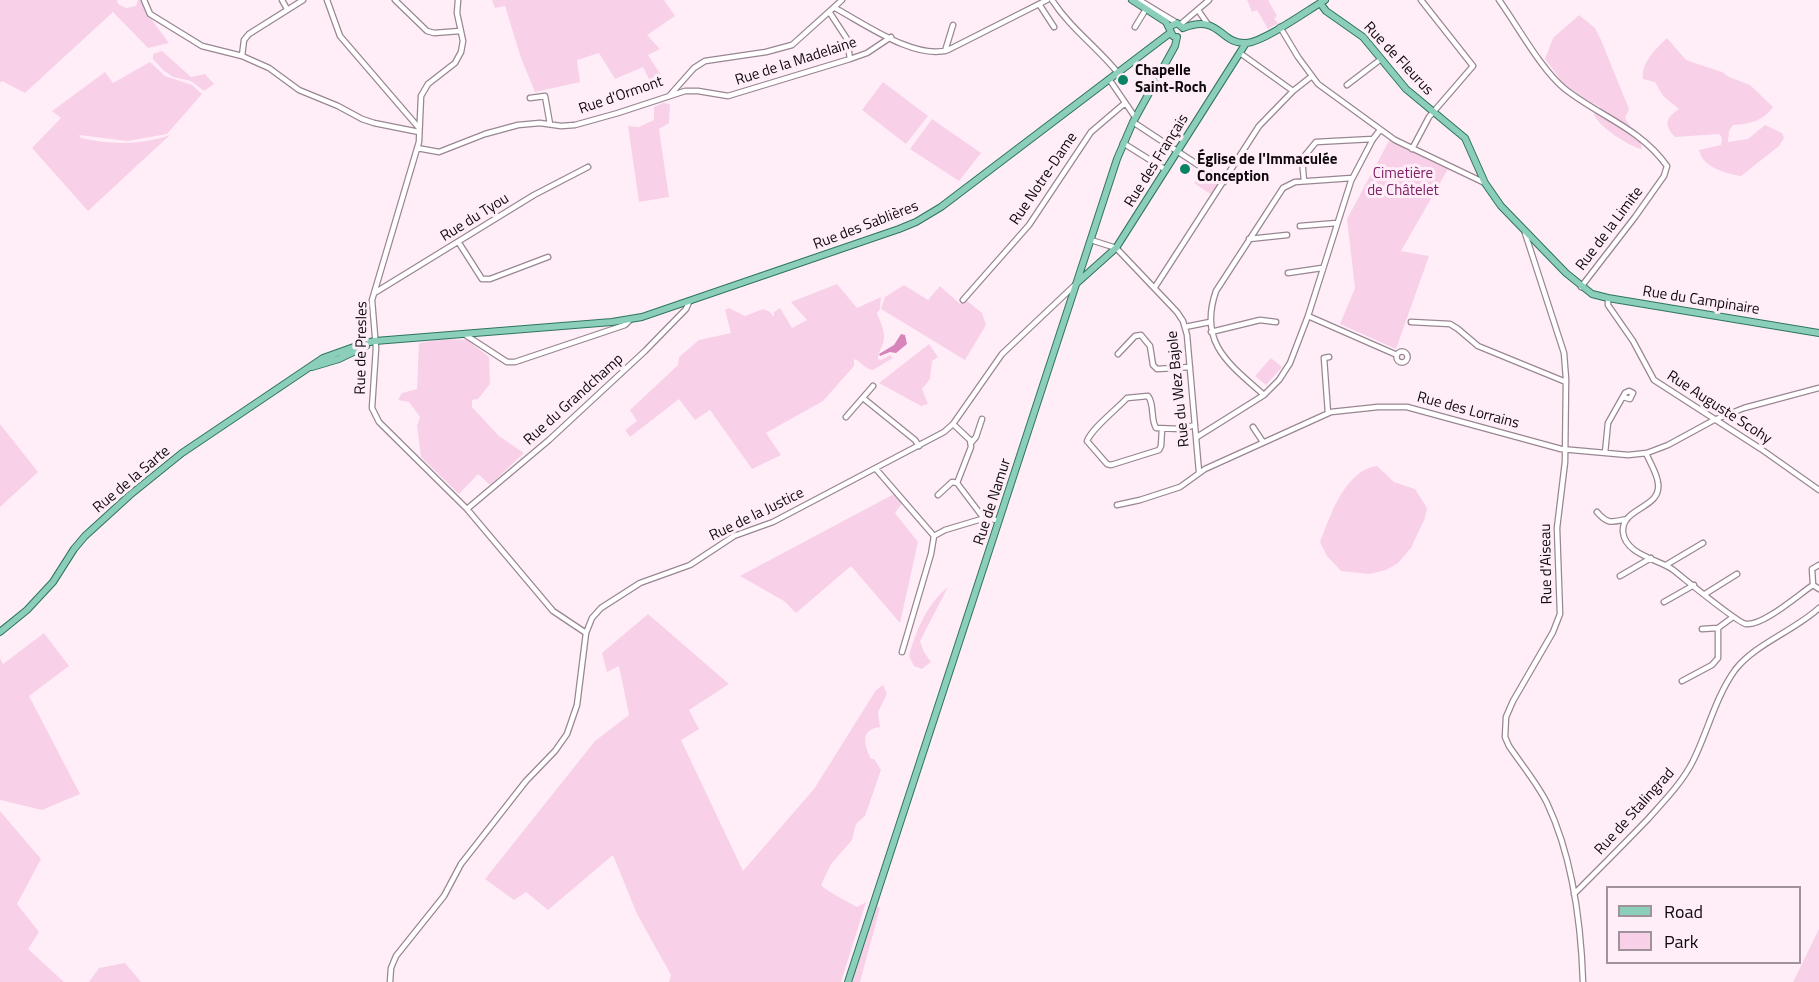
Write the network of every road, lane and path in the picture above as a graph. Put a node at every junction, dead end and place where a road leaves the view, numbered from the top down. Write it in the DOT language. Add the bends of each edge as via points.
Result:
graph roads {
  1 [pos="144,0"];
  2 [pos="282,0"];
  3 [pos="303,0"];
  4 [pos="327,0"];
  5 [pos="395,0"];
  6 [pos="458,0"];
  7 [pos="842,0"];
  8 [pos="1047,0"];
  9 [pos="1052,0"];
  10 [pos="1132,0"];
  11 [pos="1138,0"];
  12 [pos="1209,0"];
  13 [pos="1420,0"];
  14 [pos="1499,0"];
  15 [pos="1320,1"];
  16 [pos="1039,4"];
  17 [pos="836,8"];
  18 [pos="287,9"];
  19 [pos="1146,9"];
  20 [pos="1198,9"];
  21 [pos="1309,11"];
  22 [pos="1326,11"];
  23 [pos="830,13"];
  24 [pos="1207,23"];
  25 [pos="953,25"];
  26 [pos="1180,25"];
  27 [pos="1054,27"];
  28 [pos="1135,27"];
  29 [pos="1280,27"];
  30 [pos="460,31"];
  31 [pos="1172,32"];
  32 [pos="891,38"];
  33 [pos="1246,43"];
  34 [pos="945,51"];
  35 [pos="1240,53"];
  36 [pos="242,56"];
  37 [pos="850,59"];
  38 [pos="1381,59"];
  39 [pos="1118,73"];
  40 [pos="1312,76"];
  41 [pos="1109,80"];
  42 [pos="1347,85"];
  43 [pos="1293,91"];
  44 [pos="670,95"];
  45 [pos="530,98"];
  46 [pos="1125,103"];
  47 [pos="1433,112"];
  48 [pos="1134,120"];
  49 [pos="550,124"];
  50 [pos="419,130"];
  51 [pos="1380,130"];
  52 [pos="1373,139"];
  53 [pos="1123,143"];
  54 [pos="417,148"];
  55 [pos="1412,149"];
  56 [pos="1177,152"];
  57 [pos="588,167"];
  58 [pos="1166,170"];
  59 [pos="1352,178"];
  60 [pos="1304,181"];
  61 [pos="1224,182"];
  62 [pos="1485,183"];
  63 [pos="1337,223"];
  64 [pos="1300,226"];
  65 [pos="1524,230"];
  66 [pos="1287,235"];
  67 [pos="1249,239"];
  68 [pos="1091,240"];
  69 [pos="459,243"];
  70 [pos="1116,249"];
  71 [pos="548,258"];
  72 [pos="1322,268"];
  73 [pos="1288,273"];
  74 [pos="1078,282"];
  75 [pos="1155,287"];
  76 [pos="1581,287"];
  77 [pos="376,292"];
  78 [pos="1608,298"];
  79 [pos="963,300"];
  80 [pos="689,302"];
  81 [pos="1308,316"];
  82 [pos="631,319"];
  83 [pos="610,322"];
  84 [pos="1210,322"];
  85 [pos="1276,322"];
  86 [pos="1410,322"];
  87 [pos="1185,327"];
  88 [pos="614,329"];
  89 [pos="474,332"];
  90 [pos="1211,332"];
  91 [pos="604,333"];
  92 [pos="1819,333"];
  93 [pos="464,334"];
  94 [pos="473,340"];
  95 [pos="375,341"];
  96 [pos="1118,354"];
  97 [pos="1397,355"];
  98 [pos="1329,357"];
  99 [pos="1190,367"];
  100 [pos="1566,382"];
  101 [pos="873,386"];
  102 [pos="1819,388"];
  103 [pos="1264,395"];
  104 [pos="1623,397"];
  105 [pos="862,398"];
  106 [pos="1328,413"];
  107 [pos="846,417"];
  108 [pos="982,419"];
  109 [pos="1714,420"];
  110 [pos="953,424"];
  111 [pos="1196,425"];
  112 [pos="1253,427"];
  113 [pos="1162,429"];
  114 [pos="1197,437"];
  115 [pos="1263,442"];
  116 [pos="971,443"];
  117 [pos="920,446"];
  118 [pos="1565,450"];
  119 [pos="1605,453"];
  120 [pos="1647,453"];
  121 [pos="876,469"];
  122 [pos="1199,472"];
  123 [pos="957,483"];
  124 [pos="1819,490"];
  125 [pos="938,495"];
  126 [pos="1117,505"];
  127 [pos="467,509"];
  128 [pos="1597,512"];
  129 [pos="985,518"];
  130 [pos="1627,519"];
  131 [pos="999,521"];
  132 [pos="934,536"];
  133 [pos="1703,543"];
  134 [pos="1651,558"];
  135 [pos="1666,565"];
  136 [pos="1819,565"];
  137 [pos="1737,574"];
  138 [pos="1620,576"];
  139 [pos="1694,585"];
  140 [pos="1813,585"];
  141 [pos="1819,589"];
  142 [pos="1705,594"];
  143 [pos="1664,602"];
  144 [pos="1819,608"];
  145 [pos="1733,617"];
  146 [pos="1718,628"];
  147 [pos="1702,629"];
  148 [pos="0,632"];
  149 [pos="586,633"];
  150 [pos="902,652"];
  151 [pos="1682,681"];
  152 [pos="1574,894"];
  153 [pos="390,982"];
  154 [pos="848,982"];
  155 [pos="1583,982"];
  1 -- 36 [label="street" via="150,14 202,46"];
  2 -- 18 [label="street"];
  3 -- 18 [label="street"];
  4 -- 50 [label="street" via="340,36"];
  5 -- 30 [label="street" via="427,31"];
  6 -- 30 [label="street, Rue de Presles"];
  7 -- 17 [label="street, Rue d'Ormont"];
  8 -- 16 [label="street"];
  9 -- 39 [label="street"];
  10 -- 19 [label="main road"];
  11 -- 26 [label="street"];
  12 -- 20 [label="street"];
  13 -- 47 [label="street" via="1473,66"];
  14 -- 76 [label="street, Rue de la Limite" via="1564,88 1632,131 1667,166 1664,176"];
  15 -- 21 [label="main road"];
  15 -- 22 [label="main road, Rue de Fleurus"];
  16 -- 27 [label="street"];
  16 -- 34 [label="street"];
  17 -- 23 [label="street, Rue d'Ormont"];
  17 -- 32 [label="street"];
  18 -- 36 [label="street" via="249,34"];
  19 -- 28 [label="street"];
  19 -- 31 [label="main road" via="1166,22"];
  20 -- 24 [label="street"];
  20 -- 26 [label="street"];
  21 -- 22 [label="main road"];
  21 -- 29 [label="main road"];
  22 -- 38 [label="main road, Rue de Fleurus" via="1363,37"];
  23 -- 37 [label="street" via="847,39"];
  23 -- 44 [label="street, Rue d'Ormont" via="792,45 705,61"];
  24 -- 26 [label="main road"];
  24 -- 33 [label="main road" via="1233,40"];
  25 -- 34 [label="street"];
  26 -- 31 [label="main road"];
  26 -- 31 [label="main road" via="1181,35"];
  29 -- 33 [label="main road"];
  29 -- 40 [label="street"];
  30 -- 50 [label="street, Rue de Presles" via="463,41 455,63 428,84 421,96"];
  31 -- 39 [label="main road, Rue des Sablières"];
  31 -- 48 [label="main road, Rue de Namur" via="1175,46"];
  32 -- 34 [label="street" via="925,52"];
  32 -- 37 [label="street, Rue de la Madelaine"];
  33 -- 35 [label="main road, Rue des Français"];
  35 -- 43 [label="street"];
  35 -- 56 [label="main road, Rue des Français"];
  36 -- 50 [label="street" via="269,68 299,90 362,119"];
  37 -- 44 [label="street, Rue de la Madelaine" via="728,96 698,91"];
  38 -- 42 [label="street"];
  38 -- 47 [label="main road, Rue de Fleurus" via="1406,89"];
  39 -- 41 [label="main road, Rue des Sablières"];
  40 -- 43 [label="street"];
  40 -- 51 [label="street"];
  41 -- 46 [label="street"];
  41 -- 80 [label="main road, Rue des Sablières" via="950,201 916,222"];
  43 -- 61 [label="street" via="1260,126"];
  44 -- 49 [label="street, Rue d'Ormont" via="585,122"];
  45 -- 49 [label="street" via="545,96"];
  46 -- 48 [label="street"];
  46 -- 79 [label="street, Rue Notre-Dame" via="1091,132 1029,225"];
  47 -- 55 [label="street"];
  47 -- 62 [label="main road, Rue de Fleurus" via="1465,138"];
  48 -- 53 [label="main road, Rue de Namur"];
  48 -- 56 [label="street"];
  49 -- 54 [label="street, Rue d'Ormont" via="518,125 439,152"];
  50 -- 54 [label="street, Rue de Presles"];
  51 -- 52 [label="street"];
  51 -- 55 [label="street"];
  52 -- 59 [label="street"];
  52 -- 60 [label="street" via="1316,142 1302,159"];
  53 -- 58 [label="street"];
  53 -- 68 [label="main road, Rue de Namur"];
  54 -- 77 [label="street, Rue de Presles"];
  55 -- 62 [label="street"];
  56 -- 58 [label="main road, Rue des Français"];
  56 -- 61 [label="street"];
  57 -- 69 [label="street, Rue du Tyou" via="534,195"];
  58 -- 70 [label="main road, Rue des Français"];
  59 -- 60 [label="street"];
  59 -- 63 [label="street"];
  60 -- 67 [label="street" via="1290,184 1280,192"];
  61 -- 75 [label="street"];
  62 -- 65 [label="main road, Rue de Fleurus"];
  63 -- 64 [label="street"];
  63 -- 72 [label="street"];
  65 -- 76 [label="main road, Rue de Fleurus"];
  65 -- 100 [label="street, Rue d'Aiseau" via="1564,353"];
  66 -- 67 [label="street"];
  67 -- 84 [label="street" via="1216,291"];
  68 -- 70 [label="street, Rue du Wez Bajole"];
  68 -- 74 [label="main road, Rue de Namur"];
  69 -- 71 [label="street" via="482,279"];
  69 -- 77 [label="street, Rue du Tyou"];
  70 -- 74 [label="main road, Rue des Français"];
  70 -- 75 [label="street, Rue du Wez Bajole"];
  72 -- 73 [label="street"];
  72 -- 81 [label="street"];
  74 -- 110 [label="street, Rue de la Justice" via="1002,354"];
  74 -- 131 [label="main road, Rue de Namur"];
  75 -- 87 [label="street, Rue du Wez Bajole"];
  76 -- 78 [label="main road, Rue du Campinaire"];
  77 -- 95 [label="street, Rue de Presles" via="372,300"];
  78 -- 92 [label="main road, Rue du Campinaire"];
  78 -- 109 [label="street, Rue Auguste Scohy" via="1608,305 1654,381"];
  80 -- 82 [label="main road, Rue des Sablières"];
  80 -- 127 [label="street, Rue du Grandchamp" via="606,388"];
  81 -- 97 [label="street"];
  81 -- 103 [label="street" via="1290,363"];
  82 -- 83 [label="main road, Rue des Sablières"];
  82 -- 88 [label="street, Rue des Sablières"];
  83 -- 88 [label="street"];
  83 -- 89 [label="main road, Rue des Sablières"];
  83 -- 91 [label="street"];
  84 -- 87 [label="street"];
  84 -- 90 [label="street"];
  85 -- 90 [label="street" via="1260,320"];
  86 -- 100 [label="street" via="1450,324 1478,346"];
  87 -- 99 [label="street, Rue du Wez Bajole"];
  88 -- 91 [label="street, Rue des Sablières"];
  89 -- 93 [label="main road, Rue des Sablières"];
  89 -- 94 [label="street"];
  90 -- 103 [label="street" via="1224,358"];
  91 -- 94 [label="street, Rue des Sablières" via="515,362 507,362"];
  93 -- 94 [label="street, Rue des Sablières"];
  93 -- 95 [label="main road, Rue des Sablières"];
  95 -- 127 [label="street, Rue de Presles" via="372,408 379,422"];
  95 -- 148 [label="main road, Rue de la Sarte" via="301,371 182,453 85,536 53,582"];
  96 -- 99 [label="street" via="1135,336 1141,336 1150,346 1157,369"];
  98 -- 106 [label="street" via="1324,358"];
  99 -- 111 [label="street, Rue du Wez Bajole"];
  100 -- 118 [label="street, Rue d'Aiseau"];
  101 -- 105 [label="street"];
  102 -- 109 [label="street, Rue des Lorrains"];
  103 -- 114 [label="street"];
  104 -- 119 [label="street" via="1608,423"];
  105 -- 107 [label="street"];
  105 -- 117 [label="street"];
  106 -- 115 [label="street, Rue des Lorrains"];
  106 -- 118 [label="street, Rue des Lorrains" via="1407,407"];
  108 -- 116 [label="street"];
  109 -- 120 [label="street, Rue des Lorrains"];
  109 -- 124 [label="street, Rue Auguste Scohy"];
  110 -- 116 [label="street"];
  110 -- 117 [label="street, Rue de la Justice"];
  111 -- 113 [label="street"];
  111 -- 114 [label="street, Rue du Wez Bajole"];
  112 -- 115 [label="street"];
  113 -- 113 [label="street" via="1153,424 1148,396 1132,397 1088,441 1111,465 1159,450"];
  114 -- 122 [label="street, Rue du Wez Bajole"];
  115 -- 122 [label="street, Rue des Lorrains"];
  116 -- 123 [label="street"];
  117 -- 121 [label="street, Rue de la Justice"];
  118 -- 119 [label="street, Rue des Lorrains"];
  118 -- 152 [label="street, Rue d'Aiseau" via="1557,528 1560,614 1513,700 1506,717 1505,737 1547,802 1566,855"];
  119 -- 120 [label="street, Rue des Lorrains"];
  120 -- 130 [label="street" via="1659,485 1656,497"];
  121 -- 132 [label="street"];
  121 -- 149 [label="street, Rue de la Justice" via="773,522 734,536 690,564 640,583 601,609"];
  122 -- 126 [label="street, Rue des Lorrains" via="1180,487"];
  123 -- 125 [label="street" via="952,482"];
  123 -- 129 [label="street"];
  127 -- 149 [label="street, Rue de Presles" via="554,610"];
  128 -- 130 [label="street" via="1604,521"];
  129 -- 131 [label="street"];
  129 -- 132 [label="street"];
  130 -- 134 [label="street" via="1622,530 1625,540"];
  131 -- 154 [label="main road, Rue de Namur"];
  132 -- 150 [label="street"];
  133 -- 135 [label="street"];
  134 -- 135 [label="street"];
  134 -- 138 [label="street"];
  135 -- 139 [label="street"];
  136 -- 140 [label="street" via="1812,569"];
  137 -- 142 [label="street"];
  139 -- 142 [label="street"];
  139 -- 143 [label="street"];
  140 -- 141 [label="street"];
  140 -- 145 [label="street" via="1759,622 1745,624"];
  142 -- 145 [label="street"];
  144 -- 152 [label="street, Rue de Stalingrad" via="1746,658 1719,697 1693,761 1679,784"];
  145 -- 146 [label="street"];
  146 -- 147 [label="street"];
  146 -- 151 [label="street" via="1718,658"];
  149 -- 153 [label="street, Rue de la Justice" via="577,705 567,734 461,864 444,896 396,956"];
  152 -- 155 [label="street, Rue d'Aiseau"];
}
